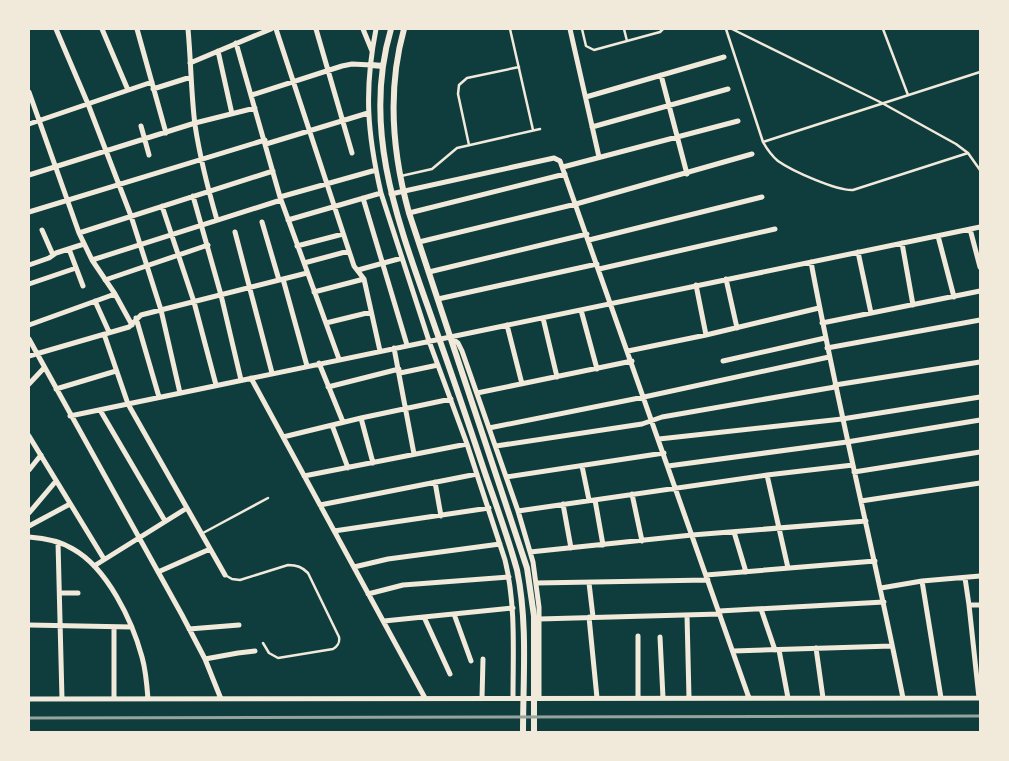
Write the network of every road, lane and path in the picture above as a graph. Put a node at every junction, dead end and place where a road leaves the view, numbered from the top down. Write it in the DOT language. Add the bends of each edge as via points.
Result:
graph roads {
  1 [pos="56,29"];
  2 [pos="102,29"];
  3 [pos="137,29"];
  4 [pos="188,29"];
  5 [pos="271,29"];
  6 [pos="276,29"];
  7 [pos="316,29"];
  8 [pos="363,29"];
  9 [pos="376,29"];
  10 [pos="392,29"];
  11 [pos="404,29"];
  12 [pos="510,29"];
  13 [pos="570,29"];
  14 [pos="582,29"];
  15 [pos="624,29"];
  16 [pos="663,29"];
  17 [pos="726,29"];
  18 [pos="732,29"];
  19 [pos="883,29"];
  20 [pos="627,41"];
  21 [pos="236,43"];
  22 [pos="218,51"];
  23 [pos="372,51"];
  24 [pos="724,56"];
  25 [pos="190,63"];
  26 [pos="370,65"];
  27 [pos="383,66"];
  28 [pos="519,67"];
  29 [pos="328,70"];
  30 [pos="980,72"];
  31 [pos="661,75"];
  32 [pos="191,77"];
  33 [pos="293,81"];
  34 [pos="152,82"];
  35 [pos="153,89"];
  36 [pos="128,90"];
  37 [pos="728,90"];
  38 [pos="29,92"];
  39 [pos="252,95"];
  40 [pos="908,95"];
  41 [pos="586,98"];
  42 [pos="882,103"];
  43 [pos="88,104"];
  44 [pos="669,106"];
  45 [pos="255,108"];
  46 [pos="368,113"];
  47 [pos="232,114"];
  48 [pos="40,120"];
  49 [pos="343,121"];
  50 [pos="738,121"];
  51 [pos="195,123"];
  52 [pos="29,124"];
  53 [pos="141,126"];
  54 [pos="592,127"];
  55 [pos="540,129"];
  56 [pos="534,130"];
  57 [pos="309,131"];
  58 [pos="166,132"];
  59 [pos="677,137"];
  60 [pos="144,140"];
  61 [pos="265,142"];
  62 [pos="763,142"];
  63 [pos="469,145"];
  64 [pos="107,151"];
  65 [pos="968,153"];
  66 [pos="352,154"];
  67 [pos="752,154"];
  68 [pos="149,155"];
  69 [pos="599,157"];
  70 [pos="201,159"];
  71 [pos="56,167"];
  72 [pos="563,167"];
  73 [pos="376,170"];
  74 [pos="980,170"];
  75 [pos="273,171"];
  76 [pos="565,174"];
  77 [pos="687,174"];
  78 [pos="29,175"];
  79 [pos="400,177"];
  80 [pos="120,184"];
  81 [pos="327,184"];
  82 [pos="209,191"];
  83 [pos="403,191"];
  84 [pos="381,193"];
  85 [pos="391,194"];
  86 [pos="193,196"];
  87 [pos="762,197"];
  88 [pos="280,198"];
  89 [pos="363,198"];
  90 [pos="68,200"];
  91 [pos="576,204"];
  92 [pos="162,206"];
  93 [pos="334,206"];
  94 [pos="29,212"];
  95 [pos="409,213"];
  96 [pos="131,216"];
  97 [pos="217,220"];
  98 [pos="288,220"];
  99 [pos="262,222"];
  100 [pos="202,225"];
  101 [pos="980,227"];
  102 [pos="775,229"];
  103 [pos="970,229"];
  104 [pos="42,230"];
  105 [pos="234,232"];
  106 [pos="79,233"];
  107 [pos="172,234"];
  108 [pos="343,234"];
  109 [pos="587,234"];
  110 [pos="938,236"];
  111 [pos="589,240"];
  112 [pos="419,242"];
  113 [pos="902,243"];
  114 [pos="84,244"];
  115 [pos="140,244"];
  116 [pos="208,245"];
  117 [pos="297,246"];
  118 [pos="69,249"];
  119 [pos="349,251"];
  120 [pos="858,252"];
  121 [pos="53,255"];
  122 [pos="179,255"];
  123 [pos="402,258"];
  124 [pos="92,260"];
  125 [pos="811,262"];
  126 [pos="304,263"];
  127 [pos="382,263"];
  128 [pos="29,265"];
  129 [pos="146,266"];
  130 [pos="598,267"];
  131 [pos="980,267"];
  132 [pos="76,268"];
  133 [pos="358,270"];
  134 [pos="429,272"];
  135 [pos="307,273"];
  136 [pos="364,279"];
  137 [pos="726,279"];
  138 [pos="105,280"];
  139 [pos="281,280"];
  140 [pos="29,284"];
  141 [pos="696,285"];
  142 [pos="83,286"];
  143 [pos="250,287"];
  144 [pos="314,292"];
  145 [pos="980,292"];
  146 [pos="115,294"];
  147 [pos="221,295"];
  148 [pos="954,297"];
  149 [pos="438,299"];
  150 [pos="95,301"];
  151 [pos="194,302"];
  152 [pos="611,303"];
  153 [pos="913,305"];
  154 [pos="819,308"];
  155 [pos="160,310"];
  156 [pos="581,310"];
  157 [pos="371,312"];
  158 [pos="871,313"];
  159 [pos="136,318"];
  160 [pos="543,318"];
  161 [pos="980,320"];
  162 [pos="326,323"];
  163 [pos="822,323"];
  164 [pos="29,325"];
  165 [pos="132,325"];
  166 [pos="508,325"];
  167 [pos="737,328"];
  168 [pos="106,333"];
  169 [pos="450,336"];
  170 [pos="706,336"];
  171 [pos="825,338"];
  172 [pos="29,339"];
  173 [pos="440,339"];
  174 [pos="429,341"];
  175 [pos="407,345"];
  176 [pos="394,348"];
  177 [pos="827,348"];
  178 [pos="380,350"];
  179 [pos="628,351"];
  180 [pos="36,354"];
  181 [pos="29,356"];
  182 [pos="829,357"];
  183 [pos="339,359"];
  184 [pos="723,361"];
  185 [pos="632,362"];
  186 [pos="980,362"];
  187 [pos="318,364"];
  188 [pos="438,365"];
  189 [pos="307,366"];
  190 [pos="44,368"];
  191 [pos="597,368"];
  192 [pos="116,371"];
  193 [pos="399,371"];
  194 [pos="272,373"];
  195 [pos="556,377"];
  196 [pos="251,378"];
  197 [pos="241,380"];
  198 [pos="29,384"];
  199 [pos="522,384"];
  200 [pos="216,385"];
  201 [pos="835,386"];
  202 [pos="328,387"];
  203 [pos="56,389"];
  204 [pos="180,393"];
  205 [pos="477,393"];
  206 [pos="159,397"];
  207 [pos="644,397"];
  208 [pos="980,397"];
  209 [pos="450,399"];
  210 [pos="128,404"];
  211 [pos="406,408"];
  212 [pos="100,410"];
  213 [pos="70,416"];
  214 [pos="361,418"];
  215 [pos="842,419"];
  216 [pos="652,420"];
  217 [pos="980,420"];
  218 [pos="343,422"];
  219 [pos="332,425"];
  220 [pos="489,428"];
  221 [pos="29,436"];
  222 [pos="283,437"];
  223 [pos="659,440"];
  224 [pos="848,442"];
  225 [pos="467,444"];
  226 [pos="496,446"];
  227 [pos="980,452"];
  228 [pos="414,454"];
  229 [pos="664,454"];
  230 [pos="41,455"];
  231 [pos="373,463"];
  232 [pos="853,465"];
  233 [pos="582,466"];
  234 [pos="668,466"];
  235 [pos="348,468"];
  236 [pos="29,470"];
  237 [pos="854,472"];
  238 [pos="477,474"];
  239 [pos="767,475"];
  240 [pos="304,476"];
  241 [pos="506,478"];
  242 [pos="56,481"];
  243 [pos="435,482"];
  244 [pos="980,483"];
  245 [pos="676,488"];
  246 [pos="632,494"];
  247 [pos="268,498"];
  248 [pos="592,500"];
  249 [pos="861,501"];
  250 [pos="70,504"];
  251 [pos="562,504"];
  252 [pos="320,505"];
  253 [pos="187,508"];
  254 [pos="489,508"];
  255 [pos="518,511"];
  256 [pos="29,513"];
  257 [pos="441,516"];
  258 [pos="866,521"];
  259 [pos="165,522"];
  260 [pos="29,526"];
  261 [pos="779,528"];
  262 [pos="334,531"];
  263 [pos="734,532"];
  264 [pos="202,534"];
  265 [pos="692,536"];
  266 [pos="29,537"];
  267 [pos="139,538"];
  268 [pos="642,541"];
  269 [pos="58,542"];
  270 [pos="500,544"];
  271 [pos="603,545"];
  272 [pos="571,548"];
  273 [pos="210,549"];
  274 [pos="530,552"];
  275 [pos="104,559"];
  276 [pos="875,561"];
  277 [pos="94,566"];
  278 [pos="354,567"];
  279 [pos="788,568"];
  280 [pos="158,572"];
  281 [pos="746,572"];
  282 [pos="225,575"];
  283 [pos="980,576"];
  284 [pos="509,577"];
  285 [pos="707,578"];
  286 [pos="965,578"];
  287 [pos="922,581"];
  288 [pos="536,583"];
  289 [pos="589,583"];
  290 [pos="881,588"];
  291 [pos="60,592"];
  292 [pos="78,593"];
  293 [pos="368,594"];
  294 [pos="884,602"];
  295 [pos="970,605"];
  296 [pos="980,605"];
  297 [pos="513,608"];
  298 [pos="760,608"];
  299 [pos="719,612"];
  300 [pos="454,614"];
  301 [pos="687,614"];
  302 [pos="424,617"];
  303 [pos="591,617"];
  304 [pos="539,619"];
  305 [pos="384,622"];
  306 [pos="29,625"];
  307 [pos="60,625"];
  308 [pos="239,625"];
  309 [pos="114,627"];
  310 [pos="132,627"];
  311 [pos="189,630"];
  312 [pos="638,636"];
  313 [pos="660,637"];
  314 [pos="262,643"];
  315 [pos="892,646"];
  316 [pos="816,648"];
  317 [pos="777,650"];
  318 [pos="256,651"];
  319 [pos="733,652"];
  320 [pos="205,659"];
  321 [pos="484,659"];
  322 [pos="472,661"];
  323 [pos="450,674"];
  324 [pos="425,698"];
  325 [pos="482,698"];
  326 [pos="513,698"];
  327 [pos="540,698"];
  328 [pos="597,698"];
  329 [pos="638,698"];
  330 [pos="663,698"];
  331 [pos="689,698"];
  332 [pos="749,698"];
  333 [pos="788,698"];
  334 [pos="824,698"];
  335 [pos="903,698"];
  336 [pos="941,698"];
  337 [pos="979,698"];
  338 [pos="29,699"];
  339 [pos="62,699"];
  340 [pos="114,699"];
  341 [pos="148,699"];
  342 [pos="221,699"];
  343 [pos="522,732"];
  344 [pos="534,732"];
  1 -- 43 [label="street"];
  2 -- 36 [label="street"];
  3 -- 34 [label="street"];
  4 -- 25 [label="street"];
  5 -- 21 [label="street"];
  6 -- 33 [label="street"];
  7 -- 29 [label="street"];
  8 -- 23 [label="street"];
  9 -- 23 [label="street"];
  10 -- 27 [label="street"];
  11 -- 79 [label="street" via="396,64 393,107"];
  12 -- 28 [label="lane"];
  13 -- 41 [label="street"];
  14 -- 20 [label="lane" via="586,46 591,50"];
  15 -- 20 [label="lane"];
  16 -- 20 [label="lane"];
  17 -- 62 [label="lane"];
  18 -- 42 [label="lane"];
  19 -- 40 [label="lane"];
  21 -- 22 [label="street"];
  21 -- 39 [label="street"];
  22 -- 25 [label="street"];
  22 -- 47 [label="street"];
  23 -- 26 [label="street"];
  24 -- 31 [label="street"];
  25 -- 32 [label="street"];
  26 -- 27 [label="street"];
  26 -- 29 [label="street" via="352,64"];
  26 -- 46 [label="street"];
  27 -- 85 [label="street" via="381,126"];
  28 -- 56 [label="lane"];
  28 -- 63 [label="lane" via="467,78 459,85"];
  29 -- 33 [label="street"];
  29 -- 49 [label="street"];
  30 -- 40 [label="lane"];
  31 -- 41 [label="street"];
  31 -- 44 [label="street"];
  32 -- 35 [label="street"];
  32 -- 51 [label="street"];
  33 -- 39 [label="street"];
  33 -- 57 [label="street"];
  34 -- 35 [label="street"];
  34 -- 36 [label="street"];
  35 -- 58 [label="street"];
  36 -- 43 [label="street"];
  37 -- 44 [label="street"];
  38 -- 48 [label="street"];
  39 -- 45 [label="street"];
  40 -- 42 [label="lane"];
  41 -- 54 [label="street"];
  42 -- 62 [label="lane"];
  42 -- 65 [label="lane"];
  43 -- 48 [label="street"];
  43 -- 64 [label="street"];
  44 -- 54 [label="street"];
  44 -- 59 [label="street"];
  45 -- 47 [label="street"];
  45 -- 61 [label="street"];
  46 -- 49 [label="street"];
  46 -- 73 [label="street"];
  47 -- 51 [label="street"];
  48 -- 52 [label="street"];
  48 -- 71 [label="street"];
  49 -- 57 [label="street"];
  49 -- 66 [label="street"];
  50 -- 59 [label="street"];
  51 -- 58 [label="street"];
  51 -- 70 [label="street"];
  53 -- 60 [label="street"];
  54 -- 69 [label="street"];
  55 -- 56 [label="lane"];
  56 -- 63 [label="lane"];
  57 -- 61 [label="street"];
  57 -- 81 [label="street"];
  58 -- 60 [label="street"];
  59 -- 69 [label="street"];
  59 -- 77 [label="street"];
  60 -- 64 [label="street"];
  60 -- 68 [label="street"];
  61 -- 70 [label="street"];
  61 -- 75 [label="street"];
  62 -- 65 [label="lane" via="772,156 786,166 847,190"];
  63 -- 79 [label="lane" via="454,149 432,169"];
  64 -- 71 [label="street"];
  64 -- 80 [label="street"];
  65 -- 74 [label="lane"];
  67 -- 77 [label="street"];
  69 -- 72 [label="street"];
  70 -- 80 [label="street"];
  70 -- 82 [label="street"];
  71 -- 78 [label="street"];
  71 -- 90 [label="street"];
  72 -- 76 [label="street"];
  72 -- 83 [label="street" via="554,158"];
  73 -- 81 [label="street"];
  73 -- 84 [label="street"];
  75 -- 82 [label="street"];
  75 -- 88 [label="street"];
  76 -- 91 [label="street"];
  76 -- 95 [label="street"];
  77 -- 91 [label="street"];
  79 -- 83 [label="street"];
  80 -- 90 [label="street"];
  80 -- 96 [label="street"];
  81 -- 88 [label="street"];
  81 -- 93 [label="street"];
  82 -- 86 [label="street"];
  82 -- 97 [label="street"];
  83 -- 85 [label="street"];
  83 -- 95 [label="street"];
  84 -- 89 [label="street"];
  84 -- 123 [label="street"];
  85 -- 173 [label="street"];
  86 -- 92 [label="street"];
  86 -- 100 [label="street"];
  87 -- 111 [label="street"];
  88 -- 97 [label="street"];
  88 -- 98 [label="street"];
  89 -- 93 [label="street"];
  89 -- 127 [label="street"];
  90 -- 94 [label="street"];
  90 -- 106 [label="street"];
  91 -- 109 [label="street"];
  91 -- 112 [label="street"];
  92 -- 96 [label="street"];
  92 -- 107 [label="street"];
  93 -- 98 [label="street"];
  93 -- 108 [label="street"];
  95 -- 112 [label="street"];
  96 -- 106 [label="street"];
  96 -- 115 [label="street"];
  97 -- 100 [label="street"];
  98 -- 117 [label="street"];
  99 -- 139 [label="street"];
  100 -- 107 [label="street"];
  100 -- 116 [label="street"];
  101 -- 103 [label="street"];
  102 -- 130 [label="street"];
  103 -- 110 [label="street"];
  103 -- 131 [label="street"];
  104 -- 121 [label="street"];
  105 -- 143 [label="street"];
  106 -- 114 [label="street"];
  107 -- 115 [label="street"];
  107 -- 122 [label="street"];
  108 -- 117 [label="street"];
  108 -- 119 [label="street"];
  109 -- 111 [label="street"];
  109 -- 134 [label="street"];
  110 -- 113 [label="street"];
  110 -- 148 [label="street"];
  111 -- 130 [label="street"];
  112 -- 134 [label="street"];
  113 -- 120 [label="street"];
  113 -- 153 [label="street"];
  114 -- 118 [label="street"];
  114 -- 124 [label="street"];
  115 -- 124 [label="street"];
  115 -- 129 [label="street"];
  116 -- 122 [label="street"];
  116 -- 147 [label="street"];
  117 -- 126 [label="street"];
  118 -- 121 [label="street"];
  118 -- 132 [label="street"];
  119 -- 126 [label="street"];
  119 -- 133 [label="street"];
  120 -- 125 [label="street"];
  120 -- 158 [label="street"];
  121 -- 128 [label="street"];
  122 -- 129 [label="street"];
  122 -- 151 [label="street"];
  123 -- 127 [label="street"];
  123 -- 174 [label="street"];
  124 -- 138 [label="street"];
  125 -- 137 [label="street"];
  125 -- 154 [label="street"];
  126 -- 135 [label="street"];
  127 -- 133 [label="street"];
  127 -- 175 [label="street"];
  129 -- 138 [label="street"];
  129 -- 155 [label="street"];
  130 -- 149 [label="street"];
  130 -- 152 [label="street"];
  132 -- 140 [label="street"];
  132 -- 142 [label="street"];
  133 -- 136 [label="street"];
  134 -- 149 [label="street"];
  135 -- 139 [label="street"];
  135 -- 144 [label="street"];
  136 -- 144 [label="street"];
  136 -- 157 [label="street"];
  137 -- 141 [label="street"];
  137 -- 167 [label="street"];
  138 -- 146 [label="street"];
  139 -- 143 [label="street"];
  139 -- 189 [label="street"];
  141 -- 152 [label="street"];
  141 -- 170 [label="street"];
  143 -- 147 [label="street"];
  143 -- 194 [label="street"];
  144 -- 162 [label="street"];
  145 -- 148 [label="street"];
  146 -- 150 [label="street"];
  146 -- 165 [label="street"];
  147 -- 151 [label="street"];
  147 -- 197 [label="street"];
  148 -- 153 [label="street"];
  149 -- 169 [label="street"];
  150 -- 164 [label="street"];
  150 -- 168 [label="street"];
  151 -- 155 [label="street"];
  151 -- 200 [label="street"];
  152 -- 156 [label="street"];
  152 -- 179 [label="street"];
  153 -- 158 [label="street"];
  154 -- 163 [label="street"];
  154 -- 167 [label="street"];
  155 -- 159 [label="street"];
  155 -- 204 [label="street"];
  156 -- 160 [label="street"];
  156 -- 191 [label="street"];
  157 -- 162 [label="street"];
  157 -- 178 [label="street"];
  158 -- 163 [label="street"];
  159 -- 165 [label="street"];
  159 -- 206 [label="street"];
  160 -- 166 [label="street"];
  160 -- 195 [label="street"];
  161 -- 177 [label="street"];
  162 -- 183 [label="street"];
  163 -- 171 [label="street"];
  165 -- 168 [label="street"];
  166 -- 169 [label="street"];
  166 -- 199 [label="street"];
  167 -- 170 [label="street"];
  168 -- 180 [label="street"];
  168 -- 192 [label="street"];
  169 -- 173 [label="street"];
  169 -- 205 [label="street" via="460,347"];
  169 -- 344 [label="street" via="528,568 534,616"];
  170 -- 179 [label="street"];
  171 -- 177 [label="street"];
  171 -- 184 [label="street"];
  172 -- 180 [label="street"];
  173 -- 174 [label="street"];
  173 -- 343 [label="street" via="518,576 523,621"];
  174 -- 175 [label="street"];
  174 -- 188 [label="street"];
  175 -- 176 [label="street"];
  176 -- 178 [label="street"];
  176 -- 193 [label="street"];
  177 -- 182 [label="street"];
  178 -- 183 [label="street"];
  179 -- 185 [label="street"];
  180 -- 181 [label="street"];
  180 -- 190 [label="street"];
  182 -- 201 [label="street"];
  182 -- 207 [label="street"];
  183 -- 187 [label="street"];
  185 -- 191 [label="street"];
  185 -- 207 [label="street"];
  186 -- 201 [label="street"];
  187 -- 189 [label="street"];
  187 -- 202 [label="street"];
  188 -- 193 [label="street"];
  188 -- 209 [label="street"];
  189 -- 194 [label="street"];
  190 -- 198 [label="street"];
  190 -- 203 [label="street"];
  191 -- 195 [label="street"];
  192 -- 203 [label="street"];
  192 -- 210 [label="street"];
  193 -- 202 [label="street"];
  193 -- 211 [label="street"];
  194 -- 196 [label="street"];
  195 -- 199 [label="street"];
  196 -- 197 [label="street"];
  196 -- 222 [label="street"];
  197 -- 200 [label="street"];
  199 -- 205 [label="street"];
  200 -- 204 [label="street"];
  201 -- 215 [label="street"];
  201 -- 216 [label="street"];
  202 -- 218 [label="street"];
  203 -- 213 [label="street"];
  204 -- 206 [label="street"];
  205 -- 220 [label="street"];
  206 -- 210 [label="street"];
  207 -- 216 [label="street"];
  207 -- 220 [label="street"];
  208 -- 215 [label="street"];
  209 -- 211 [label="street"];
  209 -- 225 [label="street"];
  210 -- 212 [label="street"];
  210 -- 253 [label="street"];
  211 -- 214 [label="street"];
  211 -- 228 [label="street"];
  212 -- 213 [label="street"];
  212 -- 259 [label="street"];
  213 -- 267 [label="street"];
  214 -- 218 [label="street"];
  214 -- 231 [label="street"];
  215 -- 223 [label="street"];
  215 -- 224 [label="street"];
  216 -- 223 [label="street"];
  216 -- 226 [label="street"];
  217 -- 224 [label="street"];
  218 -- 219 [label="street"];
  219 -- 222 [label="street"];
  219 -- 235 [label="street"];
  220 -- 226 [label="street"];
  221 -- 230 [label="street"];
  222 -- 240 [label="street"];
  223 -- 229 [label="street"];
  224 -- 232 [label="street"];
  224 -- 234 [label="street"];
  225 -- 228 [label="street"];
  225 -- 238 [label="street"];
  226 -- 241 [label="street"];
  227 -- 237 [label="street"];
  228 -- 231 [label="street"];
  229 -- 233 [label="street"];
  229 -- 234 [label="street"];
  230 -- 236 [label="street"];
  230 -- 242 [label="street"];
  231 -- 235 [label="street"];
  232 -- 237 [label="street"];
  232 -- 239 [label="street"];
  233 -- 241 [label="street"];
  233 -- 248 [label="street"];
  234 -- 245 [label="street"];
  235 -- 240 [label="street"];
  237 -- 249 [label="street"];
  238 -- 243 [label="street"];
  238 -- 254 [label="street"];
  239 -- 245 [label="street"];
  239 -- 261 [label="street"];
  240 -- 252 [label="street"];
  241 -- 255 [label="street"];
  242 -- 250 [label="street"];
  242 -- 256 [label="street"];
  243 -- 252 [label="street"];
  243 -- 257 [label="street"];
  244 -- 249 [label="street"];
  245 -- 246 [label="street"];
  245 -- 265 [label="street"];
  246 -- 248 [label="street"];
  246 -- 268 [label="street"];
  247 -- 264 [label="lane"];
  248 -- 251 [label="street"];
  248 -- 271 [label="street"];
  249 -- 258 [label="street"];
  250 -- 260 [label="street"];
  250 -- 275 [label="street"];
  251 -- 255 [label="street"];
  251 -- 272 [label="street"];
  252 -- 262 [label="street"];
  253 -- 259 [label="street"];
  253 -- 264 [label="street"];
  254 -- 257 [label="street"];
  254 -- 270 [label="street"];
  255 -- 274 [label="street"];
  257 -- 262 [label="street"];
  258 -- 261 [label="street"];
  258 -- 276 [label="street"];
  259 -- 267 [label="street"];
  261 -- 263 [label="street"];
  261 -- 279 [label="street"];
  262 -- 278 [label="street"];
  263 -- 265 [label="street"];
  263 -- 281 [label="street"];
  264 -- 273 [label="street"];
  265 -- 268 [label="street"];
  265 -- 285 [label="street"];
  266 -- 269 [label="street"];
  267 -- 275 [label="street"];
  267 -- 280 [label="street"];
  268 -- 271 [label="street"];
  269 -- 277 [label="street" via="78,552"];
  269 -- 291 [label="street"];
  270 -- 278 [label="street" via="388,559"];
  270 -- 284 [label="street"];
  271 -- 272 [label="street"];
  272 -- 274 [label="street"];
  273 -- 280 [label="street"];
  273 -- 282 [label="street"];
  274 -- 288 [label="street"];
  275 -- 277 [label="street"];
  276 -- 279 [label="street"];
  276 -- 290 [label="street"];
  277 -- 310 [label="street"];
  278 -- 293 [label="street"];
  279 -- 281 [label="street"];
  280 -- 311 [label="street"];
  281 -- 285 [label="street"];
  282 -- 314 [label="lane" via="240,580 288,565 302,568 308,573 340,642 333,649 278,658 269,653"];
  283 -- 286 [label="street"];
  284 -- 293 [label="street" via="403,585"];
  284 -- 297 [label="street"];
  285 -- 289 [label="street"];
  285 -- 299 [label="street"];
  286 -- 287 [label="street"];
  286 -- 295 [label="street"];
  287 -- 290 [label="street"];
  287 -- 336 [label="street"];
  288 -- 289 [label="street"];
  288 -- 304 [label="street"];
  289 -- 303 [label="street"];
  290 -- 294 [label="street"];
  291 -- 292 [label="street"];
  291 -- 307 [label="street"];
  293 -- 305 [label="street"];
  294 -- 298 [label="street"];
  294 -- 315 [label="street"];
  295 -- 296 [label="street"];
  295 -- 337 [label="street"];
  297 -- 300 [label="street"];
  297 -- 326 [label="street"];
  298 -- 299 [label="street"];
  298 -- 317 [label="street"];
  299 -- 301 [label="street"];
  299 -- 319 [label="street"];
  300 -- 302 [label="street"];
  300 -- 322 [label="street"];
  301 -- 303 [label="street"];
  301 -- 331 [label="street"];
  302 -- 305 [label="street"];
  302 -- 323 [label="street"];
  303 -- 304 [label="street"];
  303 -- 328 [label="street"];
  304 -- 327 [label="street"];
  305 -- 324 [label="street"];
  306 -- 307 [label="street"];
  307 -- 309 [label="street"];
  307 -- 339 [label="street"];
  308 -- 311 [label="street"];
  309 -- 310 [label="street"];
  309 -- 340 [label="street"];
  310 -- 341 [label="street" via="143,659"];
  311 -- 320 [label="street"];
  312 -- 329 [label="street"];
  313 -- 330 [label="street"];
  315 -- 316 [label="street"];
  315 -- 335 [label="street"];
  316 -- 317 [label="street"];
  316 -- 334 [label="street"];
  317 -- 319 [label="street"];
  317 -- 333 [label="street"];
  318 -- 320 [label="street"];
  319 -- 332 [label="street"];
  320 -- 342 [label="street"];
  321 -- 325 [label="street"];
  324 -- 325 [label="street"];
  324 -- 342 [label="street"];
  325 -- 326 [label="street"];
  326 -- 327 [label="street"];
  327 -- 328 [label="street"];
  328 -- 329 [label="street"];
  329 -- 330 [label="street"];
  330 -- 331 [label="street"];
  331 -- 332 [label="street"];
  332 -- 333 [label="street"];
  333 -- 334 [label="street"];
  334 -- 335 [label="street"];
  335 -- 336 [label="street"];
  336 -- 337 [label="street"];
  338 -- 339 [label="street"];
  339 -- 340 [label="street"];
  340 -- 341 [label="street"];
  341 -- 342 [label="street"];
}
